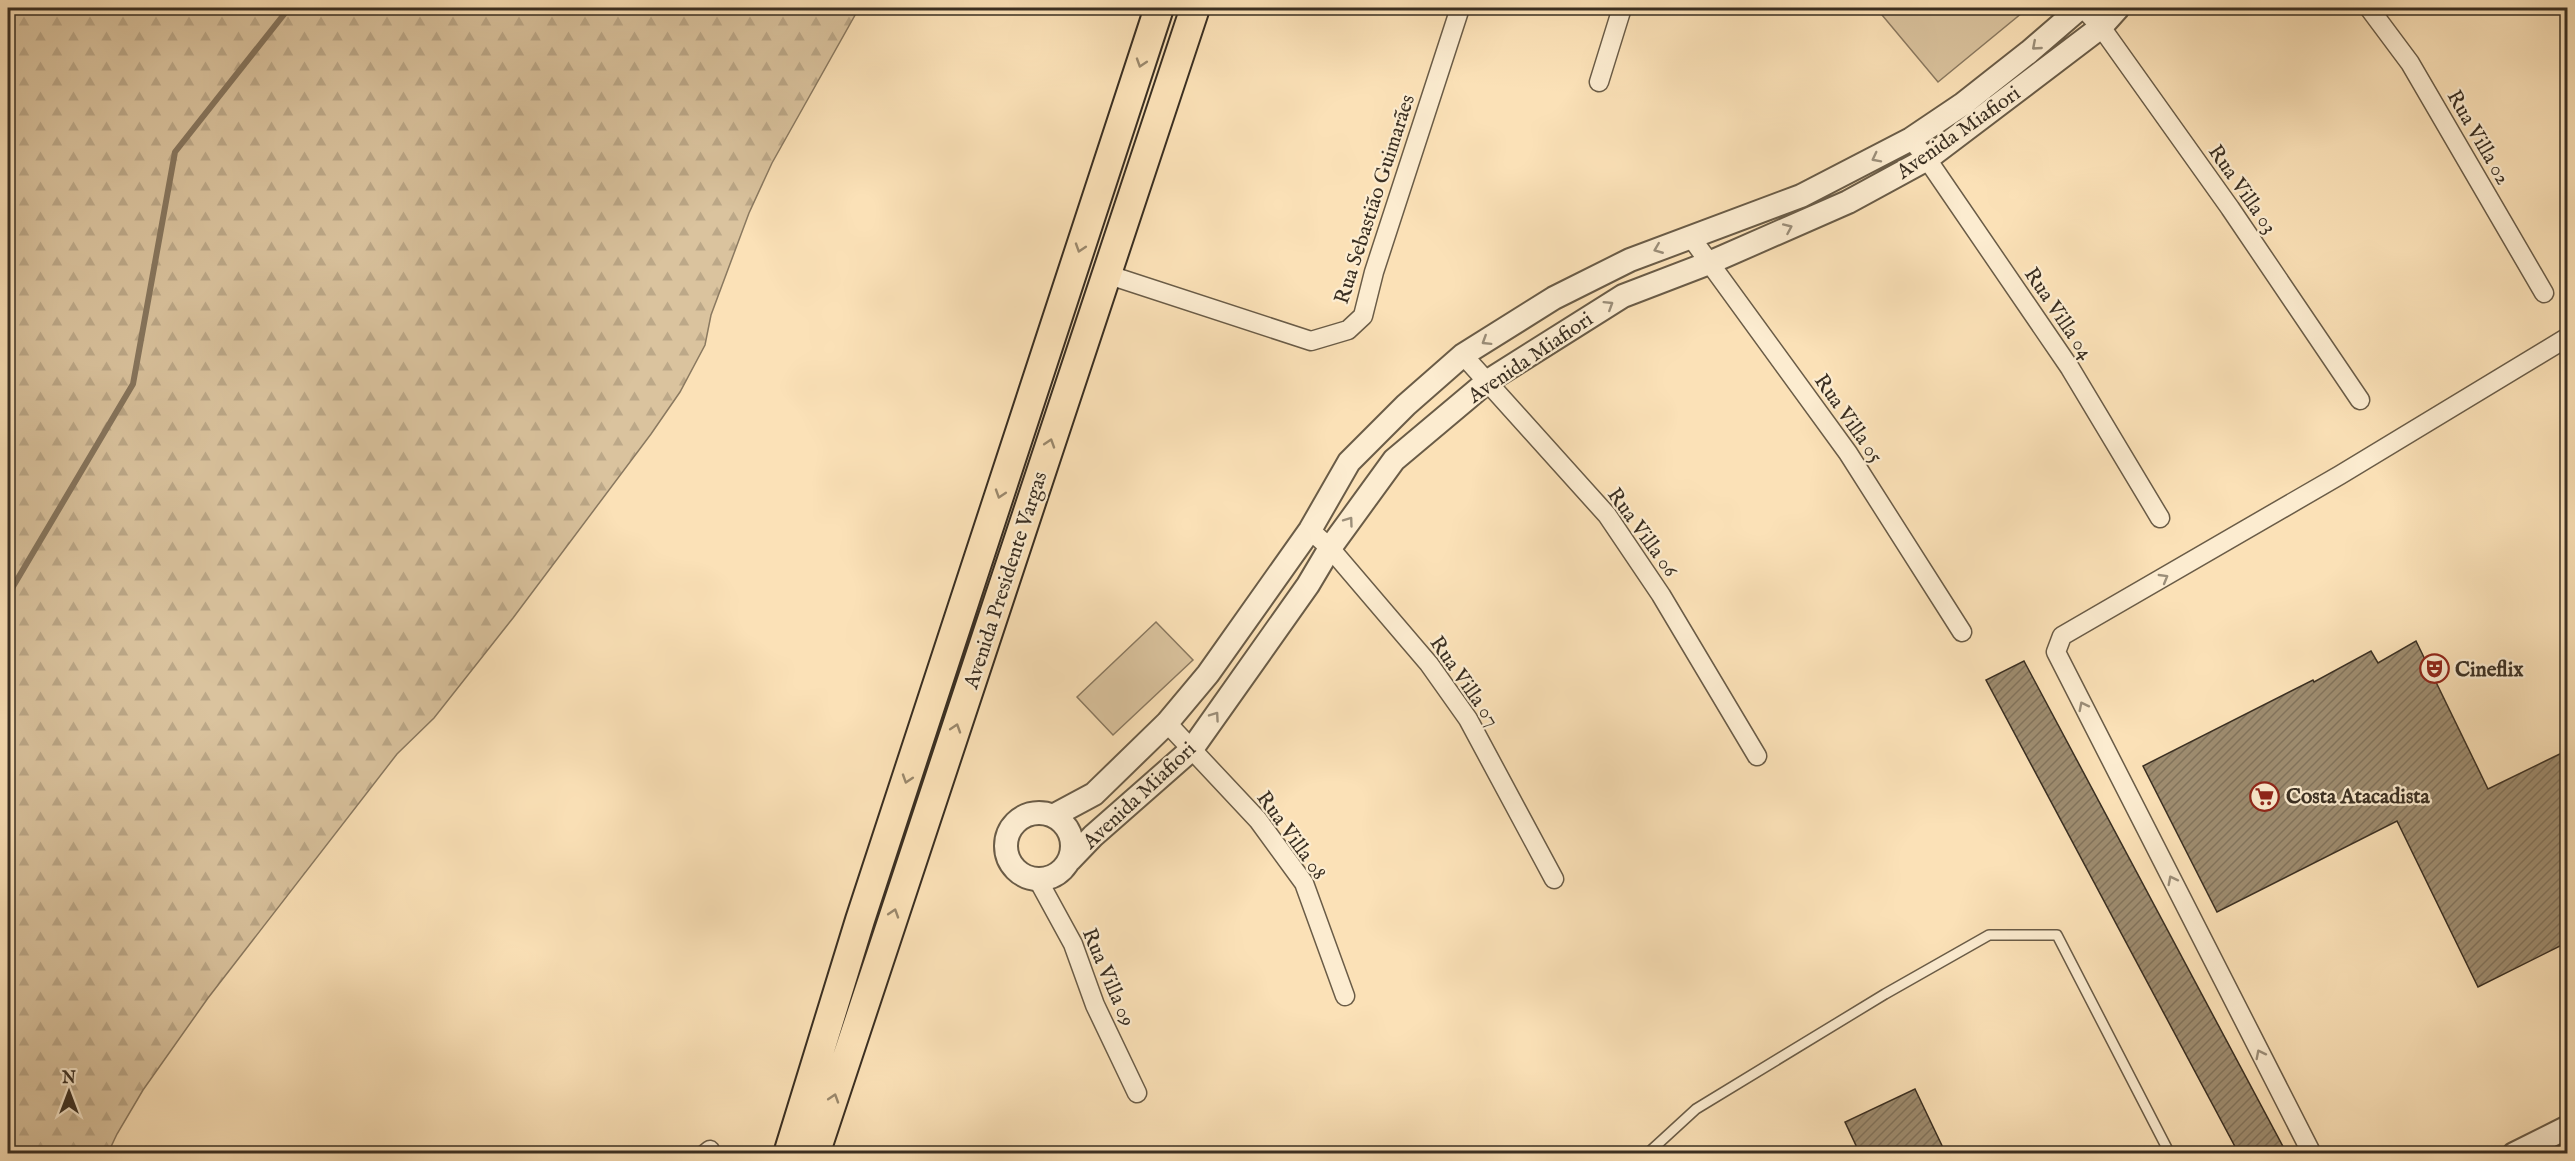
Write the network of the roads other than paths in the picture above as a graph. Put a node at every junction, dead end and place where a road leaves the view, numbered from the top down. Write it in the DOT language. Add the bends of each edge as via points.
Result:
graph roads {
  1 [pos="1159,8"];
  2 [pos="1195,8"];
  3 [pos="1460,8"];
  4 [pos="1622,8"];
  5 [pos="2081,8"];
  6 [pos="2118,8"];
  7 [pos="2369,8"];
  8 [pos="2101,27"];
  9 [pos="1599,82"];
  10 [pos="1911,139"];
  11 [pos="1927,159"];
  12 [pos="1690,236"];
  13 [pos="1709,263"];
  14 [pos="1106,274"];
  15 [pos="2544,293"];
  16 [pos="2568,337"];
  17 [pos="1463,355"];
  18 [pos="1488,381"];
  19 [pos="2360,400"];
  20 [pos="2160,518"];
  21 [pos="1310,530"];
  22 [pos="1330,548"];
  23 [pos="961,612"];
  24 [pos="991,622"];
  25 [pos="1962,632"];
  26 [pos="1167,723"];
  27 [pos="1192,749"];
  28 [pos="1757,756"];
  29 [pos="1053,816"];
  30 [pos="1070,860"];
  31 [pos="1554,879"];
  32 [pos="1038,880"];
  33 [pos="1345,996"];
  34 [pos="1137,1093"];
  35 [pos="2568,1127"];
  36 [pos="788,1154"];
  37 [pos="815,1154"];
  38 [pos="1647,1154"];
  39 [pos="2170,1154"];
  40 [pos="2312,1154"];
  41 [pos="2514,1154"];
  1 -- 23 [label="main road, Avenida Presidente Vargas, one-way"];
  2 -- 14 [label="main road, Avenida Presidente Vargas"];
  3 -- 14 [label="street, Rua Sebastião Guimarães" via="1363,316 1348,330 1311,341"];
  4 -- 9 [label="street"];
  5 -- 8 [label="street, Rua Villa 03"];
  5 -- 10 [label="street, Avenida Miafiori, one-way" via="1964,104"];
  6 -- 8 [label="street, Avenida Miafiori"];
  7 -- 15 [label="street, Rua Villa 02" via="2410,63"];
  8 -- 11 [label="street, Avenida Miafiori"];
  8 -- 19 [label="street, Rua Villa 03"];
  10 -- 11 [label="street, Rua Villa 04"];
  10 -- 12 [label="street, Avenida Miafiori, one-way" via="1802,196"];
  13 -- 11 [label="street, Avenida Miafiori, one-way" via="1848,202"];
  11 -- 20 [label="street, Rua Villa 04" via="2070,368"];
  12 -- 13 [label="street, Rua Villa 05"];
  12 -- 17 [label="street, Avenida Miafiori, one-way" via="1630,260 1554,298"];
  18 -- 13 [label="street, Avenida Miafiori, one-way" via="1623,296"];
  13 -- 25 [label="street, Rua Villa 05" via="1848,453"];
  24 -- 14 [label="main road, Avenida Presidente Vargas, one-way"];
  40 -- 16 [label="street, one-way" via="2056,652 2061,636 2340,475"];
  17 -- 18 [label="street, Rua Villa 06"];
  17 -- 21 [label="street, Avenida Miafiori" via="1349,462"];
  22 -- 18 [label="street, Avenida Miafiori, one-way" via="1394,460"];
  18 -- 28 [label="street, Rua Villa 06" via="1607,516 1661,595"];
  21 -- 22 [label="street, Rua Villa 07"];
  21 -- 26 [label="street, Avenida Miafiori" via="1208,674"];
  27 -- 22 [label="street, Avenida Miafiori, one-way"];
  22 -- 31 [label="street, Rua Villa 07" via="1429,664 1468,719"];
  23 -- 24 [label="main road"];
  23 -- 36 [label="main road, Avenida Presidente Vargas, one-way"];
  37 -- 24 [label="main road, Avenida Presidente Vargas, one-way"];
  26 -- 27 [label="street, Rua Villa 08"];
  26 -- 29 [label="street, Avenida Miafiori" via="1094,794"];
  27 -- 30 [label="street, Avenida Miafiori"];
  27 -- 33 [label="street, Rua Villa 08" via="1258,820 1304,883"];
  29 -- 30 [label="street" via="1070,834"];
  29 -- 32 [label="street" via="1040,813 1022,819 1009,832 1008,858 1015,869"];
  30 -- 32 [label="street" via="1056,874"];
  32 -- 34 [label="street, Rua Villa 09" via="1072,944 1095,1005"];
  35 -- 41 [label="street"];
  38 -- 39 [label="lane" via="1696,1109 1989,935 2058,935"];
}
